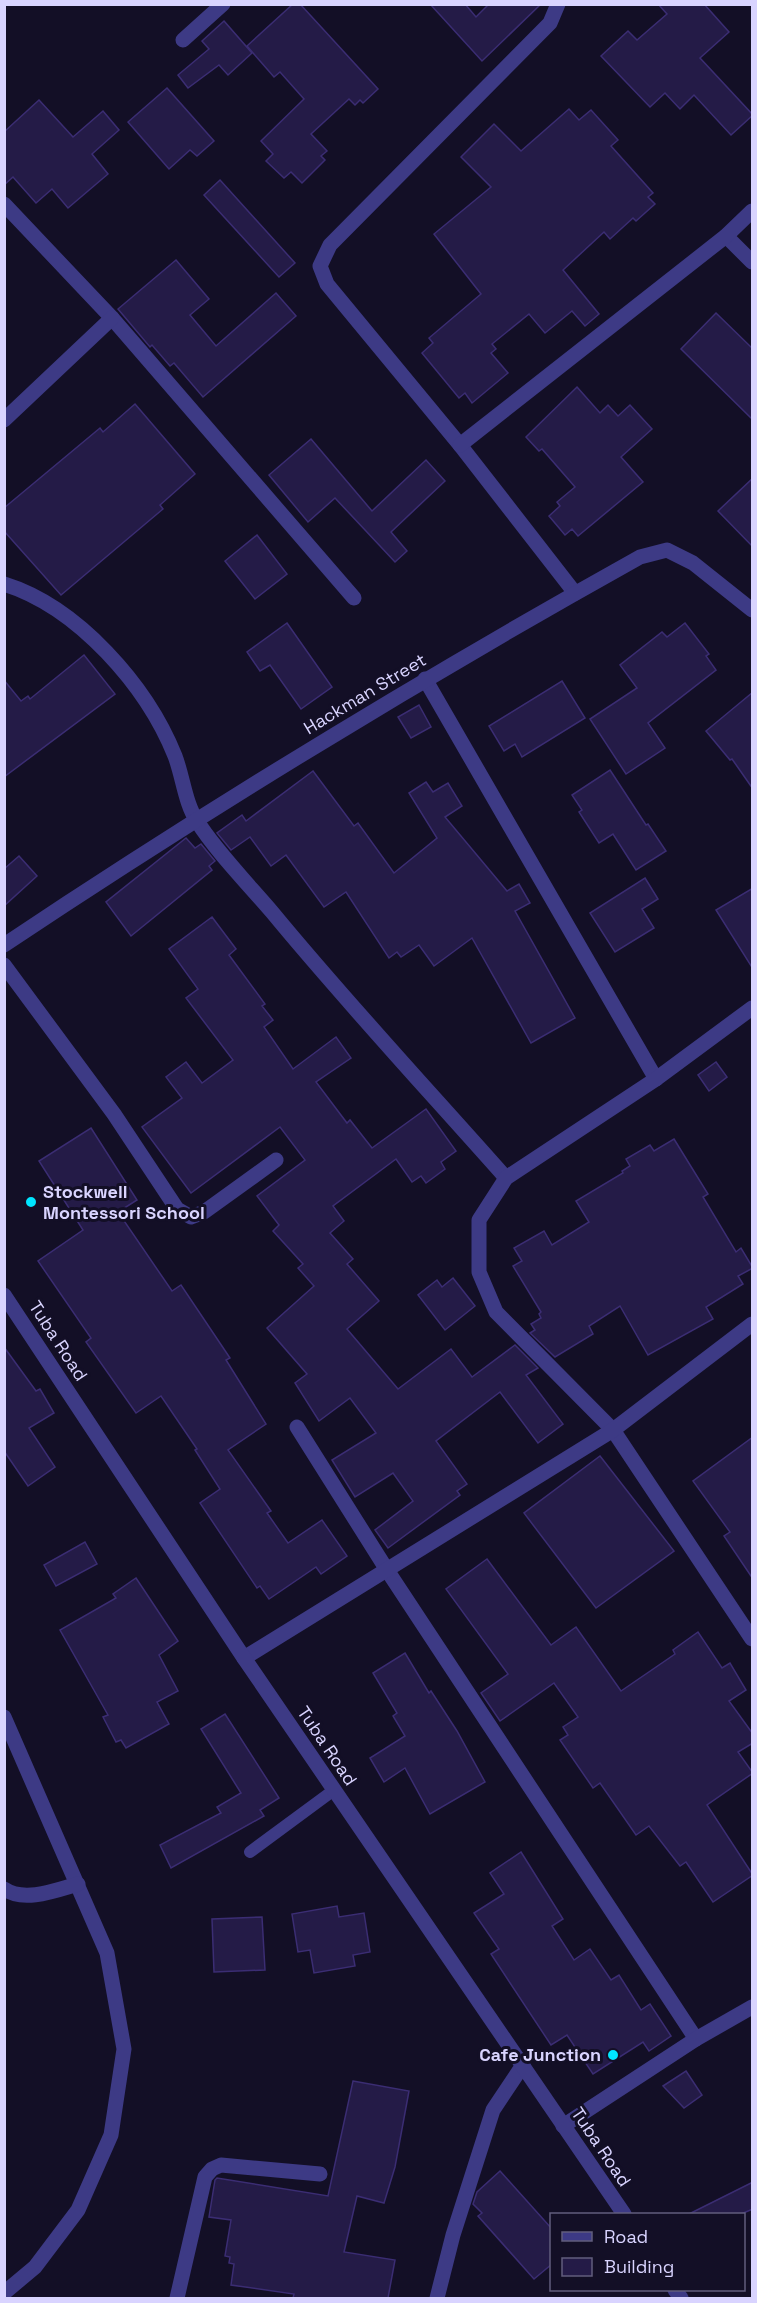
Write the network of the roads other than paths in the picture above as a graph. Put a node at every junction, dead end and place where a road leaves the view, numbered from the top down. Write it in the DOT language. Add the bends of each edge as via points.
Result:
graph roads {
  1 [pos="223,4"];
  2 [pos="558,4"];
  3 [pos="183,40"];
  4 [pos="4,204"];
  5 [pos="753,211"];
  6 [pos="726,236"];
  7 [pos="753,262"];
  8 [pos="112,318"];
  9 [pos="4,420"];
  10 [pos="460,444"];
  11 [pos="4,584"];
  12 [pos="575,593"];
  13 [pos="354,598"];
  14 [pos="753,610"];
  15 [pos="425,679"];
  16 [pos="196,820"];
  17 [pos="4,945"];
  18 [pos="4,964"];
  19 [pos="753,1008"];
  20 [pos="656,1079"];
  21 [pos="276,1160"];
  22 [pos="506,1178"];
  23 [pos="4,1295"];
  24 [pos="753,1324"];
  25 [pos="297,1427"];
  26 [pos="613,1430"];
  27 [pos="387,1569"];
  28 [pos="753,1639"];
  29 [pos="244,1658"];
  30 [pos="4,1716"];
  31 [pos="334,1790"];
  32 [pos="250,1852"];
  33 [pos="78,1884"];
  34 [pos="4,1889"];
  35 [pos="753,2007"];
  36 [pos="696,2040"];
  37 [pos="523,2065"];
  38 [pos="563,2126"];
  39 [pos="320,2174"];
  40 [pos="623,2213"];
  41 [pos="4,2292"];
  42 [pos="177,2298"];
  43 [pos="437,2298"];
  1 -- 3 [label="street"];
  2 -- 10 [label="street" via="550,23 330,245 320,266 327,284"];
  4 -- 8 [label="street"];
  5 -- 6 [label="street"];
  6 -- 7 [label="street"];
  6 -- 10 [label="street"];
  8 -- 9 [label="street"];
  8 -- 13 [label="street"];
  10 -- 12 [label="street"];
  11 -- 16 [label="street" via="56,608 95,638 146,703 175,755"];
  12 -- 14 [label="street, Hackman Street" via="640,557 667,550 693,564"];
  12 -- 15 [label="street, Hackman Street"];
  15 -- 16 [label="street, Hackman Street"];
  15 -- 20 [label="street"];
  16 -- 17 [label="street, Hackman Street"];
  16 -- 22 [label="street" via="296,942"];
  18 -- 21 [label="street" via="114,1114 177,1209 192,1217 204,1212"];
  19 -- 20 [label="street"];
  20 -- 22 [label="street"];
  22 -- 26 [label="street" via="479,1220 479,1272 496,1312"];
  23 -- 29 [label="street, Tuba Road"];
  24 -- 26 [label="street"];
  25 -- 27 [label="street"];
  26 -- 27 [label="street"];
  26 -- 28 [label="street"];
  27 -- 29 [label="street"];
  27 -- 36 [label="street"];
  29 -- 31 [label="street, Tuba Road"];
  30 -- 33 [label="street"];
  31 -- 32 [label="lane"];
  31 -- 37 [label="street, Tuba Road"];
  33 -- 34 [label="street" via="45,1894 10,1893"];
  33 -- 41 [label="street" via="107,1953 124,2049 111,2135 78,2210 35,2267"];
  35 -- 36 [label="street"];
  36 -- 38 [label="street"];
  37 -- 38 [label="street, Tuba Road"];
  37 -- 43 [label="street" via="493,2110"];
  38 -- 40 [label="street, Tuba Road"];
  39 -- 42 [label="street" via="221,2165 212,2169 205,2177"];
}
